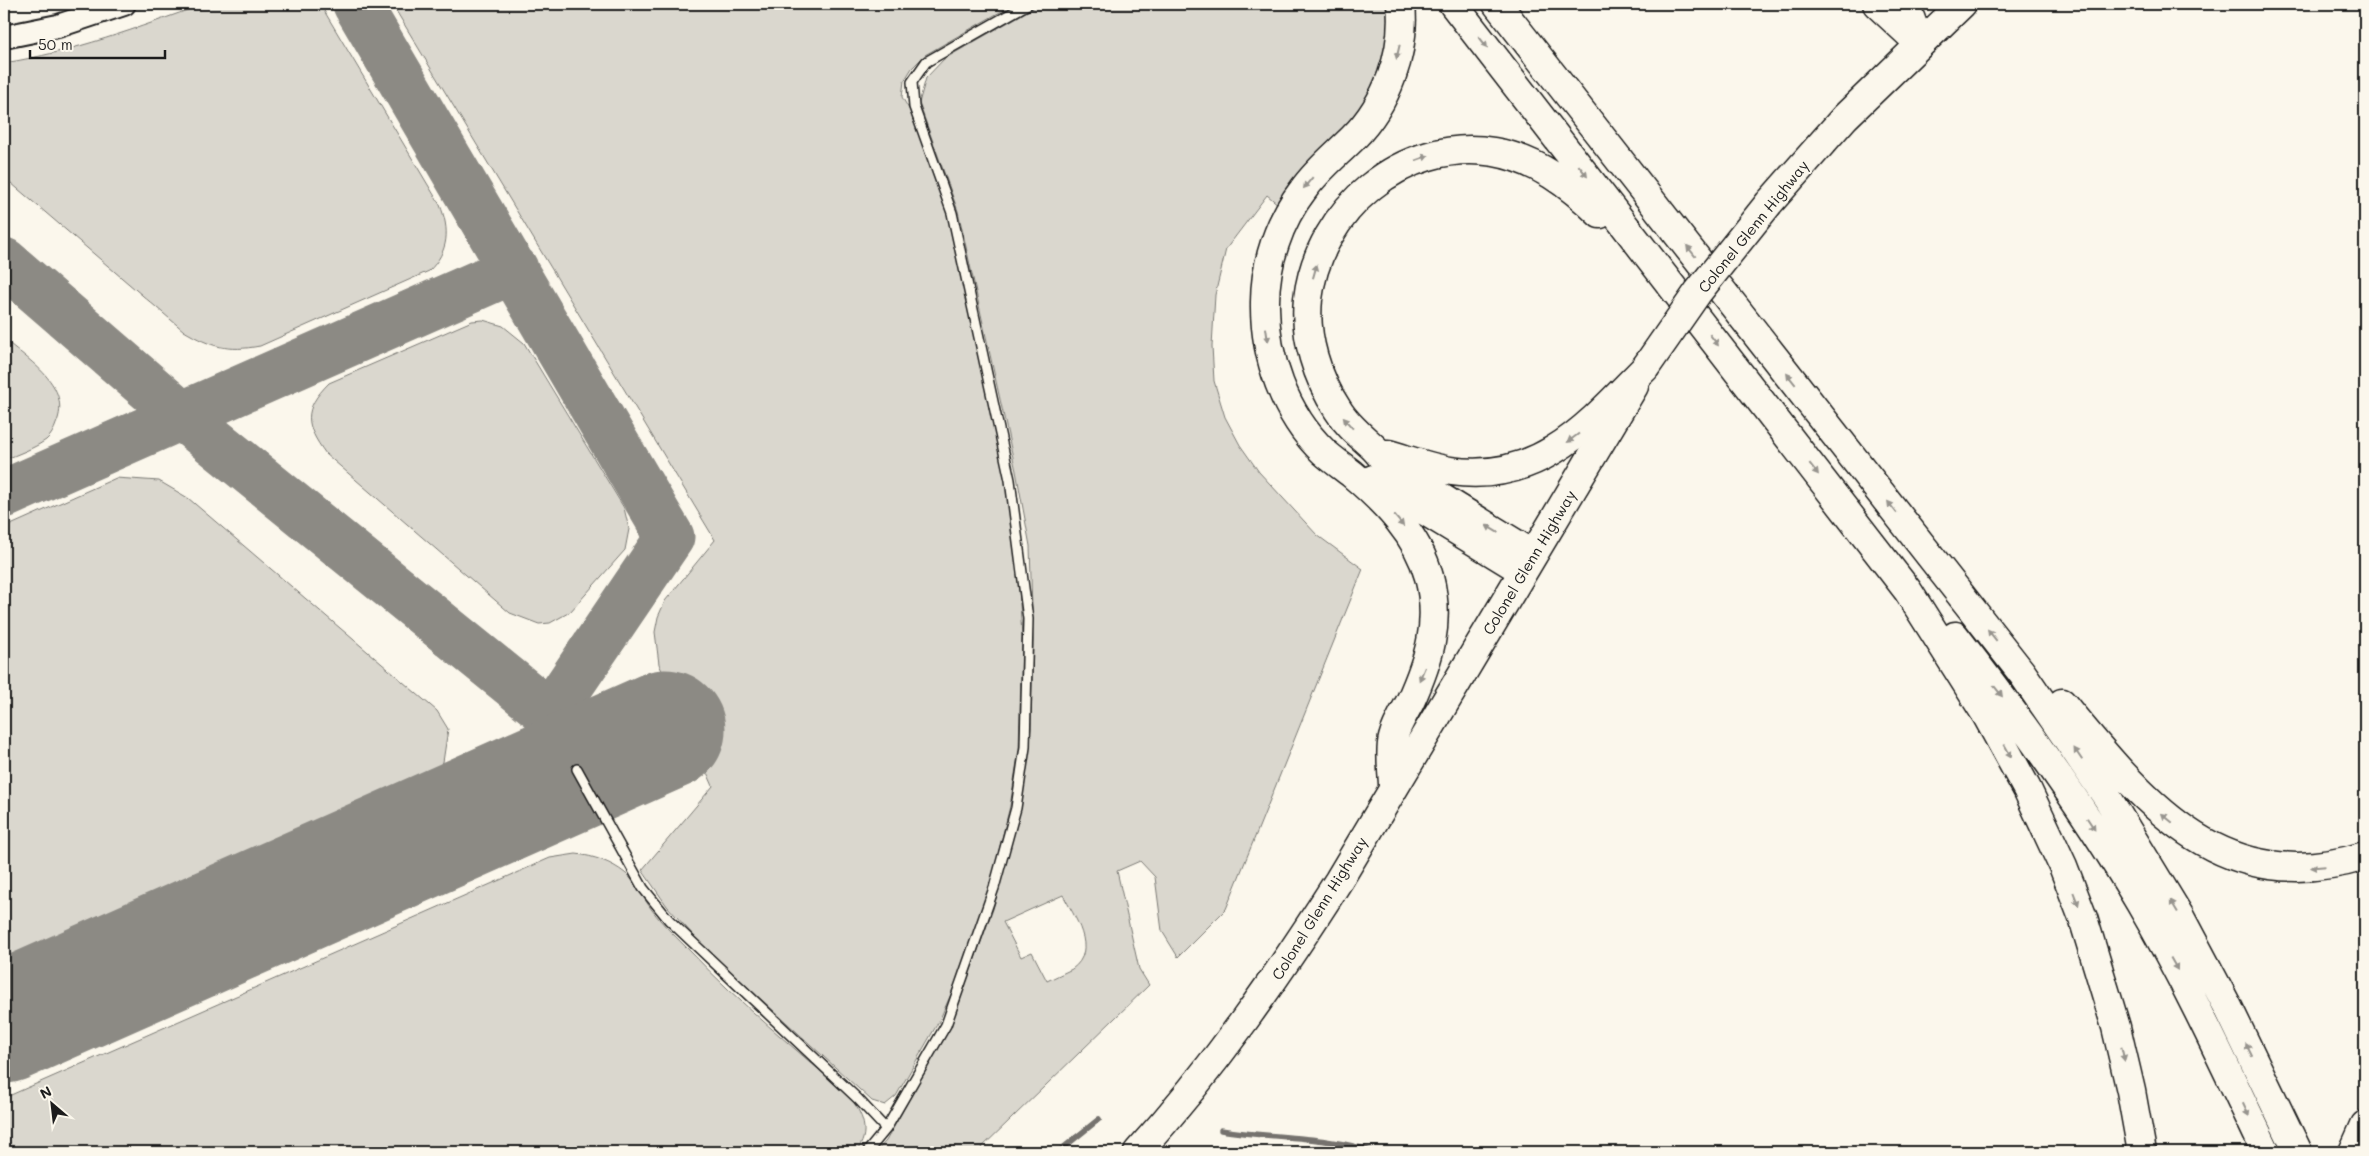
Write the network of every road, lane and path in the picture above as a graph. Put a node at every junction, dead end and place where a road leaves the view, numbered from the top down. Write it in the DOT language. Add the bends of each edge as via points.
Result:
graph roads {
  1 [pos="124,4"];
  2 [pos="1028,4"];
  3 [pos="1401,4"];
  4 [pos="1453,4"];
  5 [pos="1877,4"];
  6 [pos="1905,4"];
  7 [pos="1962,4"];
  8 [pos="1503,10"];
  9 [pos="4,37"];
  10 [pos="1920,44"];
  11 [pos="1642,246"];
  12 [pos="1645,368"];
  13 [pos="1376,450"];
  14 [pos="1352,474"];
  15 [pos="1528,563"];
  16 [pos="1908,591"];
  17 [pos="2022,673"];
  18 [pos="577,769"];
  19 [pos="1393,787"];
  20 [pos="2365,856"];
  21 [pos="2365,1125"];
  22 [pos="886,1129"];
  23 [pos="867,1152"];
  24 [pos="1138,1152"];
  25 [pos="2142,1152"];
  26 [pos="2266,1152"];
  27 [pos="2298,1152"];
  28 [pos="2353,1152"];
  1 -- 9 [label="street" via="58,26"];
  2 -- 22 [label="lane" via="926,62 912,82 914,107 952,213 1010,480 1028,619 1026,747 1016,808 994,888 946,1025"];
  3 -- 14 [label="main road, one-way" via="1402,30 1391,78 1354,137 1314,175 1292,205 1276,241 1266,286 1269,348 1284,394 1311,438"];
  4 -- 11 [label="main road, one-way"];
  5 -- 10 [label="main road"];
  6 -- 10 [label="main road"];
  7 -- 10 [label="main road, Colonel Glenn Highway"];
  17 -- 8 [label="main road, one-way"];
  10 -- 12 [label="main road, Colonel Glenn Highway, bridge" via="1845,117 1769,203 1698,292"];
  13 -- 11 [label="main road, one-way" via="1338,411 1326,390 1309,337 1308,299 1318,257 1328,237 1352,203 1379,180 1407,164 1447,151 1494,152 1521,159 1566,184"];
  11 -- 16 [label="main road, one-way"];
  12 -- 13 [label="main road, one-way" via="1571,440 1550,453 1511,468 1472,473 1452,471"];
  12 -- 15 [label="main road, Colonel Glenn Highway"];
  15 -- 13 [label="main road, one-way" via="1392,468"];
  14 -- 15 [label="main road" via="1366,476"];
  14 -- 19 [label="main road, one-way" via="1398,519 1411,537 1422,556 1432,595 1434,614 1430,652 1393,739"];
  15 -- 19 [label="main road, Colonel Glenn Highway"];
  16 -- 25 [label="main road, one-way" via="2008,752 2063,866 2110,1001"];
  16 -- 26 [label="main road, one-way" via="1930,603 2025,726 2109,852 2178,971"];
  20 -- 17 [label="main road, one-way" via="2328,866 2286,867 2244,860 2201,842 2180,829 2143,795 2044,681"];
  27 -- 17 [label="main road, one-way" via="2228,1007 2179,915 2107,797"];
  18 -- 22 [label="lane" via="644,888 660,909"];
  19 -- 24 [label="main road, Colonel Glenn Highway" via="1339,880 1265,994 1208,1072"];
  21 -- 28 [label="main road"];
  22 -- 23 [label="lane"];
}
